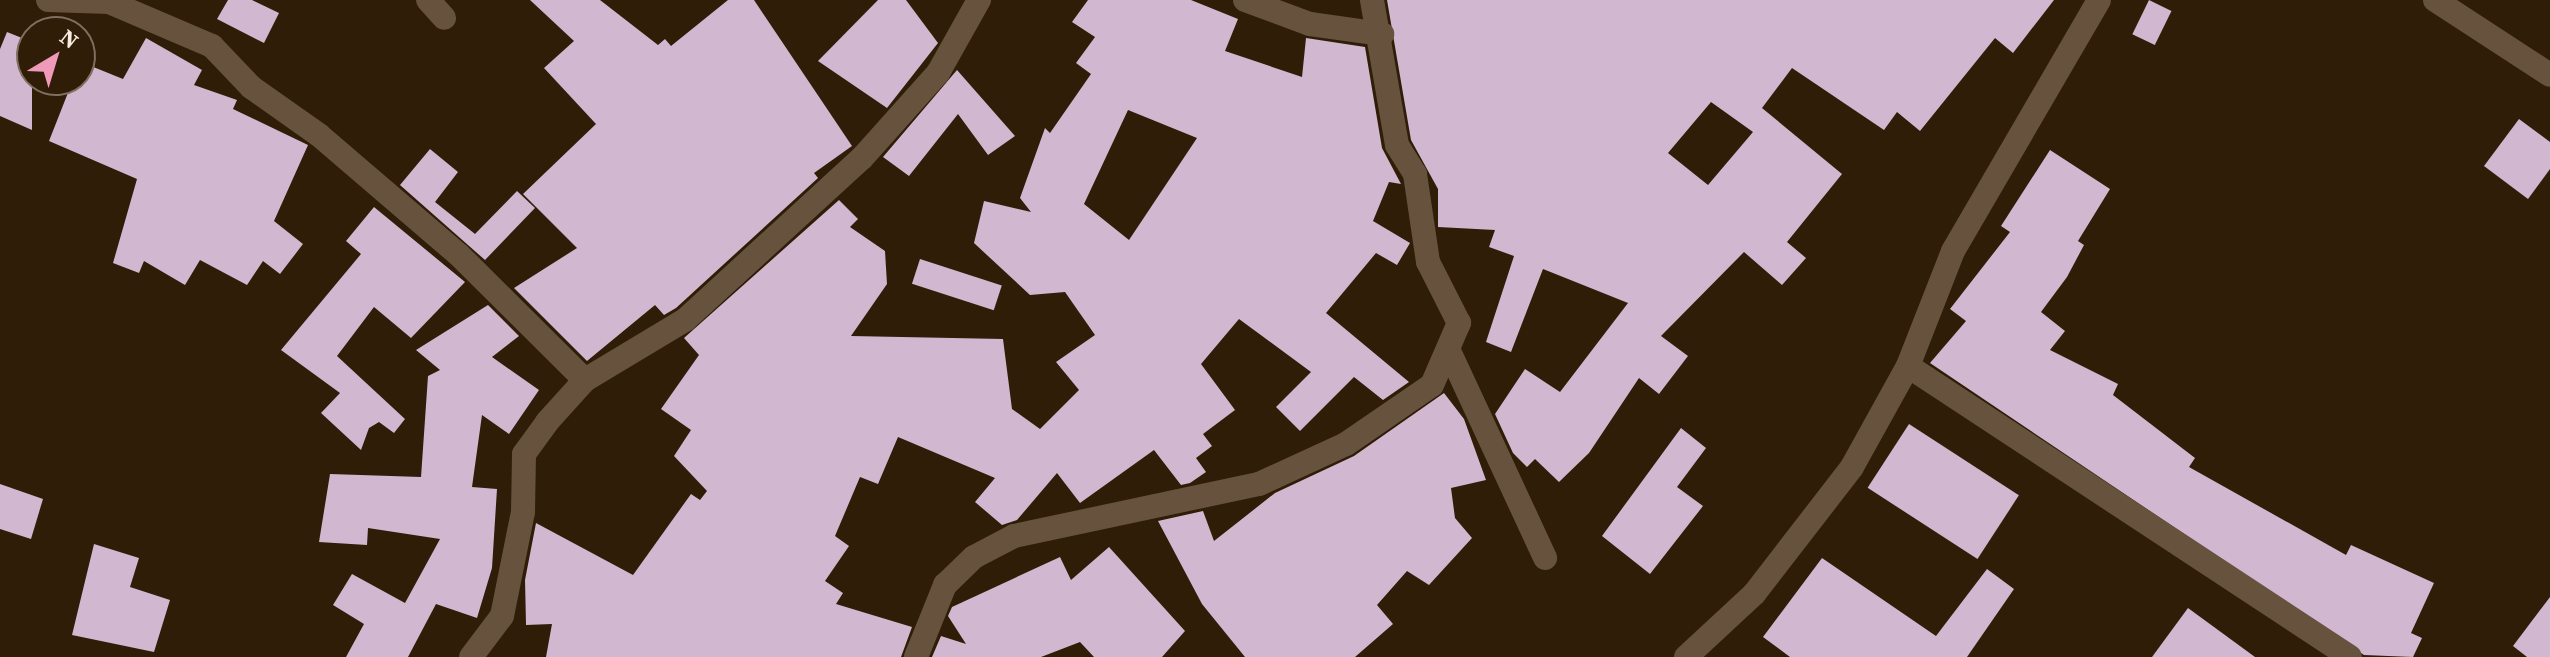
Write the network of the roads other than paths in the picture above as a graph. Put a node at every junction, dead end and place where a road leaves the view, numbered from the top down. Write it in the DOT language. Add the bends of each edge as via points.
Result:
graph roads {
  1 [pos="48,0"];
  2 [pos="979,0"];
  3 [pos="1245,0"];
  4 [pos="1372,0"];
  5 [pos="2099,0"];
  6 [pos="2435,0"];
  7 [pos="1382,34"];
  8 [pos="2550,75"];
  9 [pos="1450,353"];
  10 [pos="1908,366"];
  11 [pos="585,380"];
  12 [pos="1545,558"];
  13 [pos="471,657"];
  14 [pos="916,657"];
  15 [pos="1686,657"];
  16 [pos="2350,657"];
  1 -- 11 [label="street" via="109,2 212,46 251,87 319,135 459,255"];
  2 -- 11 [label="street" via="938,73 862,158 685,320"];
  3 -- 7 [label="street" via="1310,24"];
  4 -- 7 [label="street"];
  5 -- 10 [label="street" via="1953,251"];
  6 -- 8 [label="street"];
  7 -- 9 [label="street" via="1397,145 1415,174 1428,262 1459,323"];
  9 -- 12 [label="street"];
  9 -- 14 [label="street" via="1432,385 1306,465 1259,484 1014,536 974,557 945,585"];
  10 -- 15 [label="street" via="1852,467 1754,594"];
  10 -- 16 [label="street"];
  11 -- 13 [label="street" via="524,454 523,512 502,616"];
}
